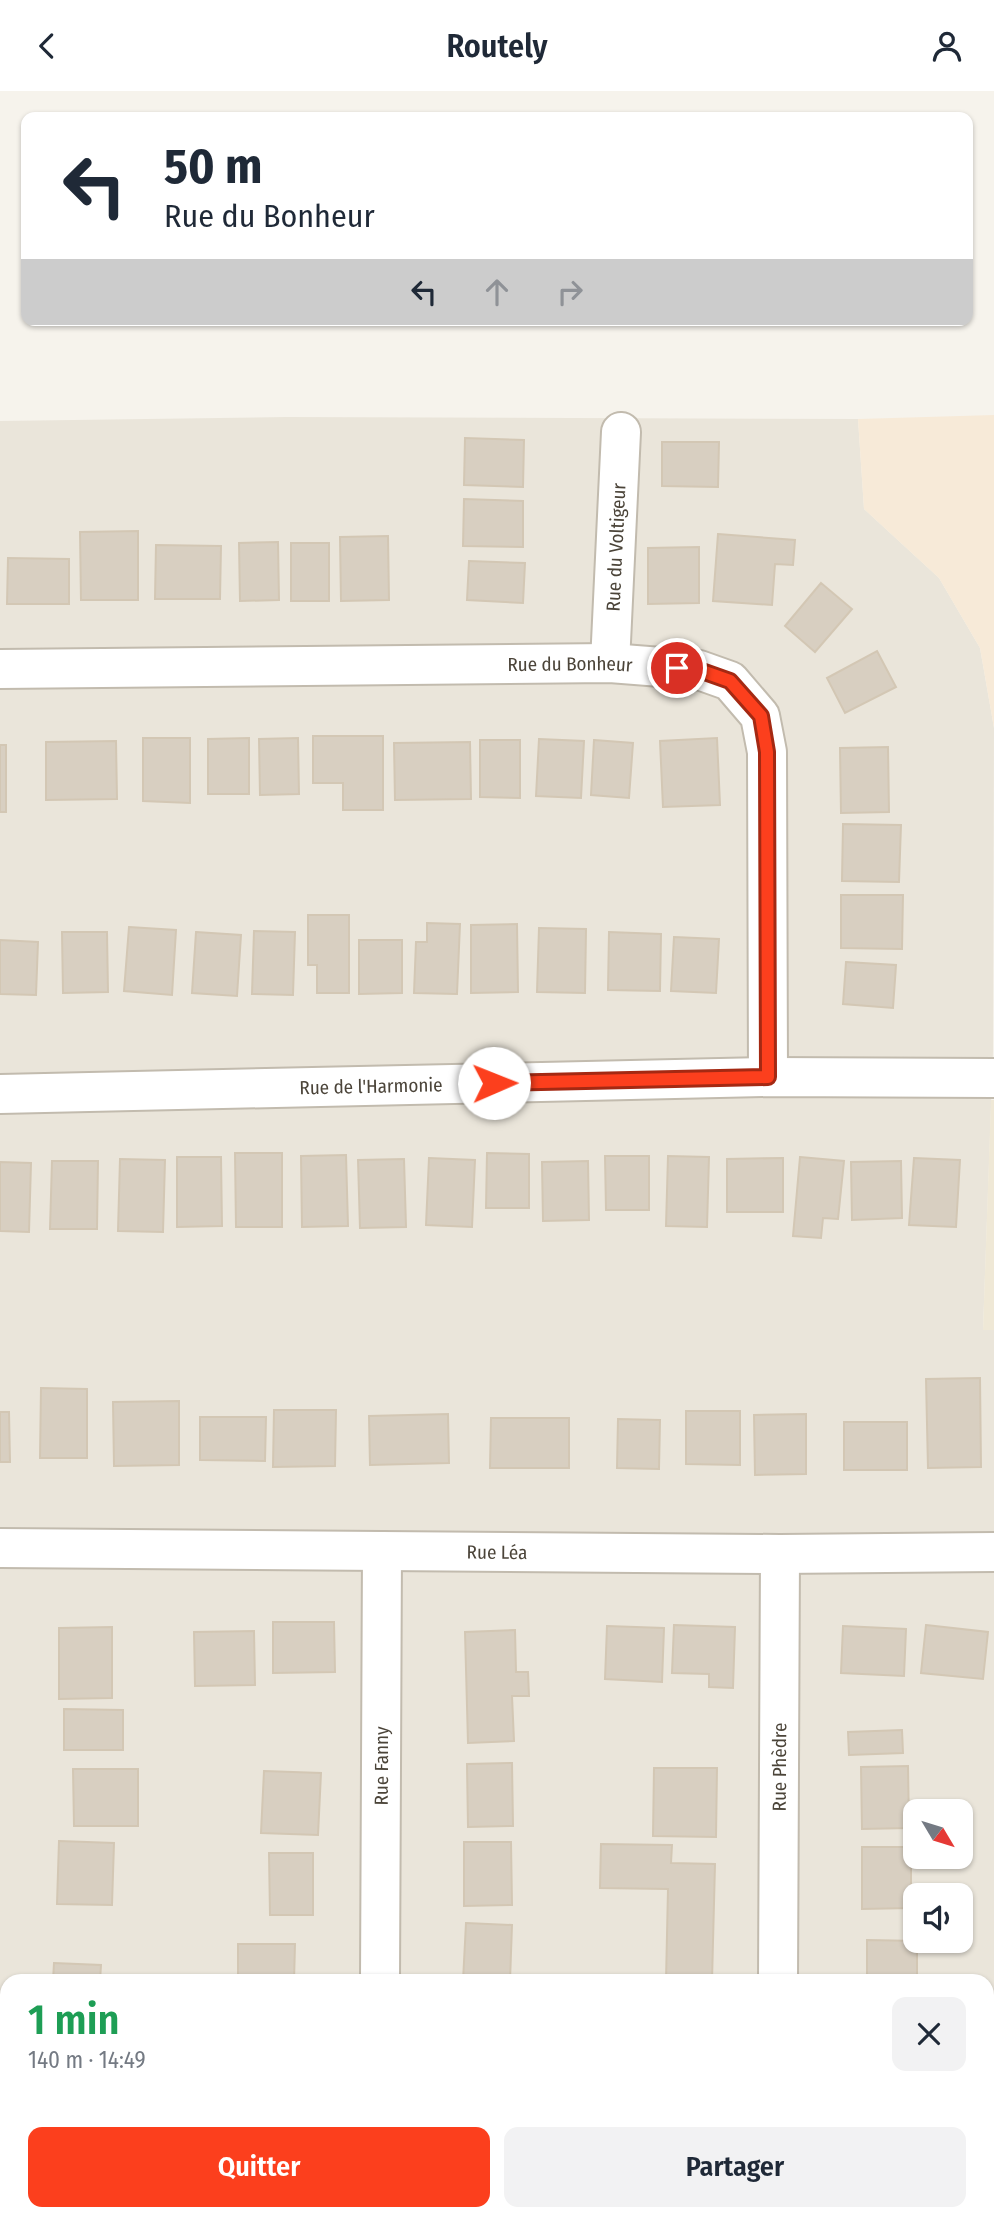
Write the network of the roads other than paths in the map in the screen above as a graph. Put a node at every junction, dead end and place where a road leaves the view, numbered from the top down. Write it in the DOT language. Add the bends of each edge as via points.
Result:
graph roads {
  1 [pos="621,432"];
  2 [pos="610,663"];
  3 [pos="0,669"];
  4 [pos="768,1077"];
  5 [pos="994,1078"];
  6 [pos="0,1094"];
  7 [pos="0,1548"];
  8 [pos="382,1551"];
  9 [pos="994,1552"];
  10 [pos="780,1554"];
  11 [pos="380,1974"];
  12 [pos="778,1974"];
  1 -- 2 [label="street, Rue du Voltigeur"];
  2 -- 3 [label="street, Rue du Bonheur"];
  2 -- 4 [label="street, Rue du Bonheur" via="699,670 730,681 761,716 767,752"];
  4 -- 5 [label="street, Rue de l'Harmonie"];
  4 -- 6 [label="street, Rue de l'Harmonie"];
  7 -- 8 [label="street, Rue Léa"];
  8 -- 10 [label="street, Rue Léa"];
  8 -- 11 [label="street, Rue Fanny"];
  9 -- 10 [label="street, Rue Léa"];
  10 -- 12 [label="street, Rue Phèdre"];
}
